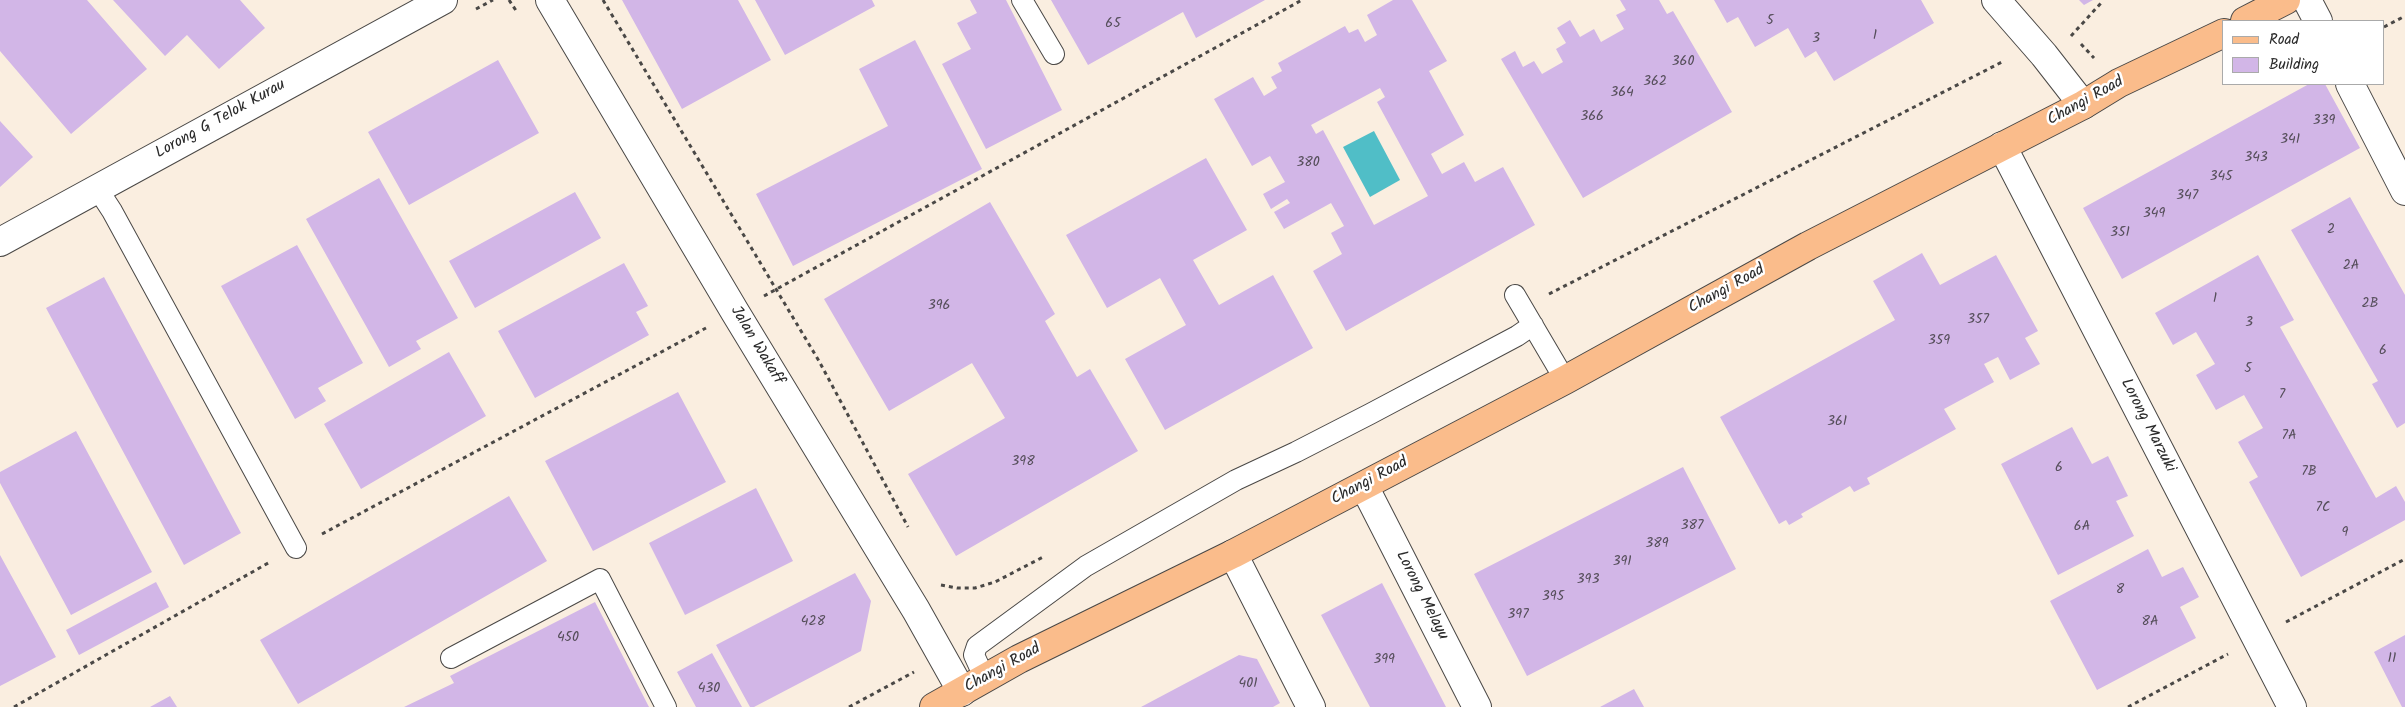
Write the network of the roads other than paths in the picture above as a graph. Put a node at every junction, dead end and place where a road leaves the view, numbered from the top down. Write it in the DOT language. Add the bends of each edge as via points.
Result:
graph roads {
  1 [pos="443,0"];
  2 [pos="550,0"];
  3 [pos="1022,0"];
  4 [pos="1996,0"];
  5 [pos="2286,0"];
  6 [pos="2307,0"];
  7 [pos="2247,20"];
  8 [pos="2317,20"];
  9 [pos="2222,33"];
  10 [pos="1054,54"];
  11 [pos="2351,85"];
  12 [pos="2083,105"];
  13 [pos="2002,146"];
  14 [pos="98,188"];
  15 [pos="2405,191"];
  16 [pos="0,242"];
  17 [pos="1516,295"];
  18 [pos="1533,325"];
  19 [pos="1565,380"];
  20 [pos="1364,486"];
  21 [pos="296,548"];
  22 [pos="1233,554"];
  23 [pos="451,658"];
  24 [pos="985,679"];
  25 [pos="962,692"];
  26 [pos="666,707"];
  27 [pos="934,707"];
  28 [pos="1311,707"];
  29 [pos="1477,707"];
  30 [pos="2292,707"];
  1 -- 14 [label="street, Lorong G Telok Kurau"];
  2 -- 25 [label="street, Jalan Wakaff"];
  3 -- 10 [label="lane"];
  4 -- 12 [label="street"];
  5 -- 7 [label="main road"];
  6 -- 8 [label="street"];
  9 -- 12 [label="main road, Changi Road"];
  11 -- 15 [label="street"];
  12 -- 13 [label="main road, Changi Road"];
  13 -- 19 [label="main road, Changi Road" via="1808,246"];
  13 -- 30 [label="street, Lorong Marzuki"];
  14 -- 16 [label="street, Lorong G Telok Kurau"];
  14 -- 21 [label="lane"];
  17 -- 18 [label="lane"];
  18 -- 19 [label="lane"];
  18 -- 24 [label="lane" via="1370,414 1236,480 1086,566 977,646 974,655"];
  19 -- 20 [label="main road, Changi Road"];
  20 -- 22 [label="main road, Changi Road"];
  20 -- 29 [label="street, Lorong Melayu"];
  22 -- 24 [label="main road, Changi Road" via="1028,654"];
  22 -- 28 [label="street"];
  23 -- 26 [label="lane" via="600,579"];
  24 -- 25 [label="main road, Changi Road"];
  25 -- 27 [label="main road, Changi Road"];
}
